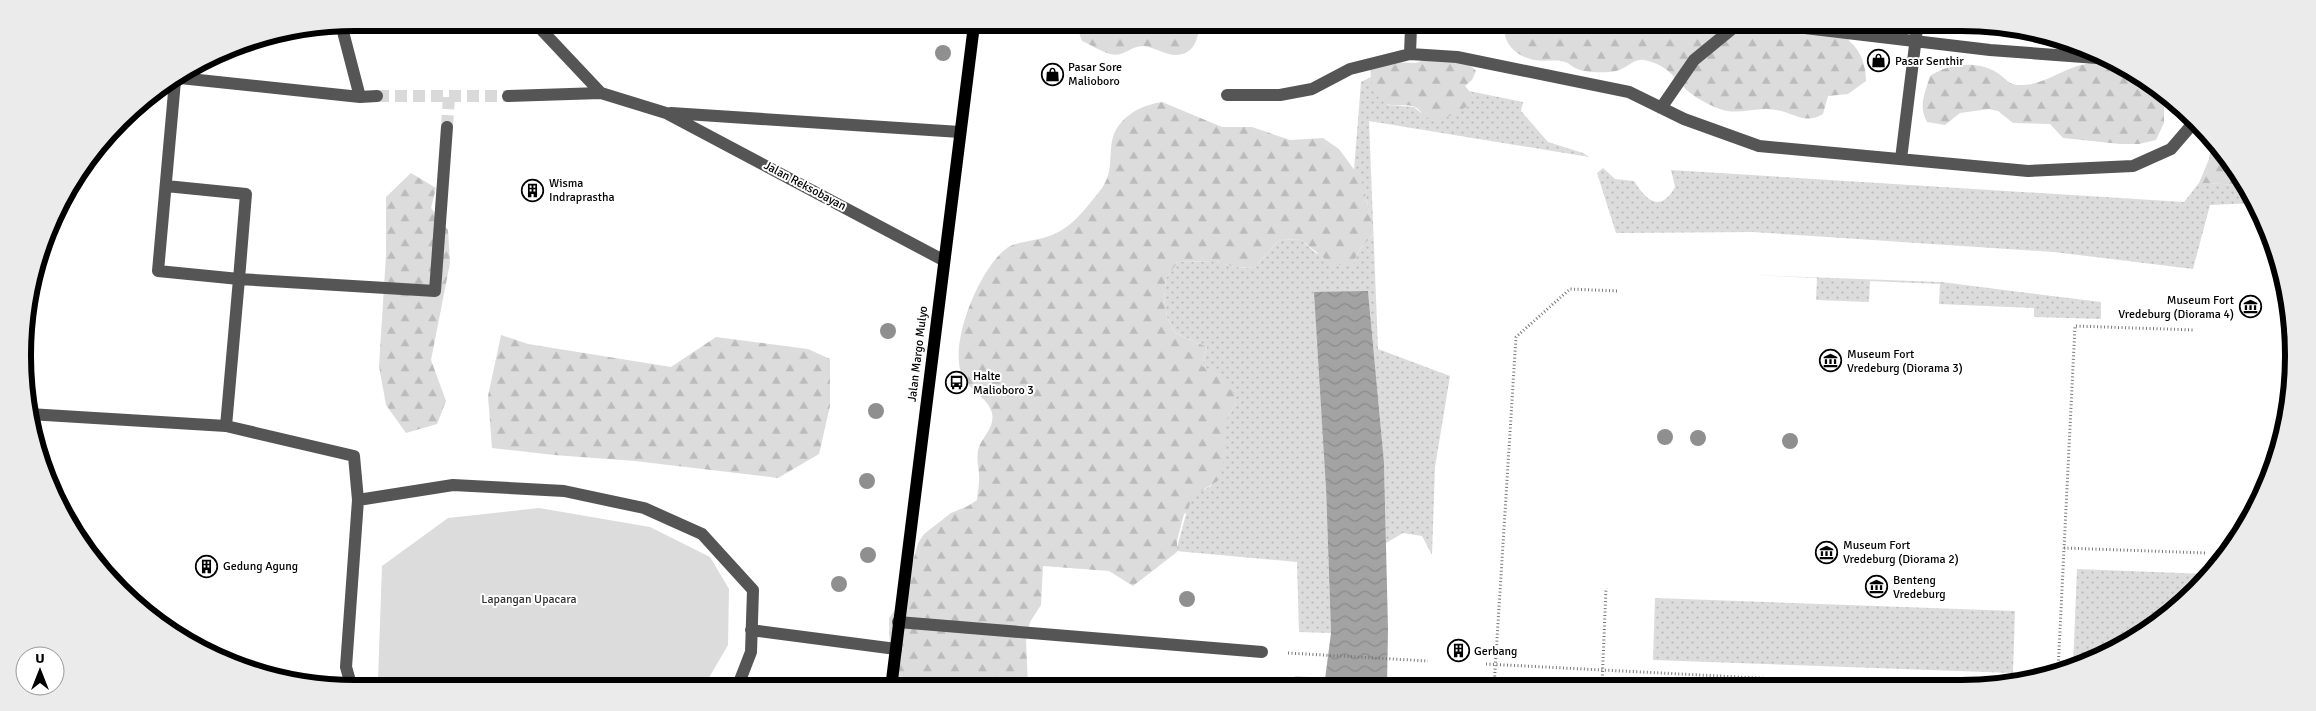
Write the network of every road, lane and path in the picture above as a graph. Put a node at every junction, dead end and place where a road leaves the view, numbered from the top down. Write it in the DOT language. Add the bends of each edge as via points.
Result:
graph roads {
  1 [pos="543,31"];
  2 [pos="973,31"];
  3 [pos="1411,31"];
  4 [pos="1729,31"];
  5 [pos="1853,31"];
  6 [pos="343,32"];
  7 [pos="1916,35"];
  8 [pos="1410,54"];
  9 [pos="2087,57"];
  10 [pos="187,79"];
  11 [pos="175,86"];
  12 [pos="601,93"];
  13 [pos="1227,95"];
  14 [pos="377,96"];
  15 [pos="508,96"];
  16 [pos="360,97"];
  17 [pos="1662,108"];
  18 [pos="666,113"];
  19 [pos="2190,126"];
  20 [pos="447,127"];
  21 [pos="960,132"];
  22 [pos="1901,159"];
  23 [pos="166,186"];
  24 [pos="943,260"];
  25 [pos="238,279"];
  26 [pos="1618,291"];
  27 [pos="2195,330"];
  28 [pos="36,414"];
  29 [pos="226,426"];
  30 [pos="358,500"];
  31 [pos="2064,548"];
  32 [pos="2206,553"];
  33 [pos="1606,588"];
  34 [pos="898,622"];
  35 [pos="751,630"];
  36 [pos="896,649"];
  37 [pos="1262,652"];
  38 [pos="1306,654"];
  39 [pos="1428,661"];
  40 [pos="1486,664"];
  41 [pos="1495,664"];
  42 [pos="2058,665"];
  43 [pos="1603,670"];
  44 [pos="350,680"];
  45 [pos="740,680"];
  46 [pos="892,680"];
  47 [pos="1494,680"];
  48 [pos="1602,680"];
  49 [pos="1797,680"];
  1 -- 12 [label="street, Jalan Reksobayan"];
  2 -- 21 [label="main road, Jalan Margo Mulyo"];
  3 -- 8 [label="street"];
  4 -- 17 [label="street" via="1694,60"];
  5 -- 7 [label="street"];
  6 -- 16 [label="street"];
  7 -- 9 [label="street"];
  7 -- 22 [label="street"];
  8 -- 13 [label="street" via="1350,69 1312,88 1280,95"];
  8 -- 17 [label="street" via="1456,57 1630,92"];
  10 -- 16 [label="street"];
  11 -- 23 [label="street"];
  12 -- 15 [label="street"];
  12 -- 18 [label="street, Jalan Reksobayan"];
  14 -- 16 [label="street"];
  17 -- 22 [label="street" via="1759,146"];
  18 -- 21 [label="street, Jalan Reksobayan"];
  18 -- 24 [label="street, Jalan Reksobayan"];
  19 -- 22 [label="street" via="2171,149 2133,166 2028,171"];
  20 -- 25 [label="street" via="435,291"];
  21 -- 24 [label="main road, Jalan Margo Mulyo"];
  23 -- 25 [label="street" via="246,194"];
  23 -- 25 [label="street" via="158,272"];
  24 -- 34 [label="main road, Jalan Margo Mulyo"];
  25 -- 29 [label="street"];
  26 -- 41 [label="path" via="1570,289 1516,337"];
  27 -- 31 [label="path" via="2075,326"];
  28 -- 29 [label="street"];
  29 -- 30 [label="street" via="354,456"];
  30 -- 35 [label="street" via="453,485 564,491 644,508 702,534 753,590"];
  30 -- 44 [label="street" via="346,667"];
  31 -- 32 [label="path"];
  31 -- 42 [label="path"];
  33 -- 43 [label="path"];
  34 -- 36 [label="main road, Jalan Margo Mulyo"];
  34 -- 37 [label="street"];
  35 -- 36 [label="street"];
  35 -- 45 [label="street" via="750,652"];
  36 -- 46 [label="main road, Jalan Margo Mulyo"];
  38 -- 39 [label="path"];
  40 -- 41 [label="path"];
  41 -- 43 [label="path"];
  41 -- 47 [label="path"];
  43 -- 48 [label="path"];
  43 -- 49 [label="path"];
}
